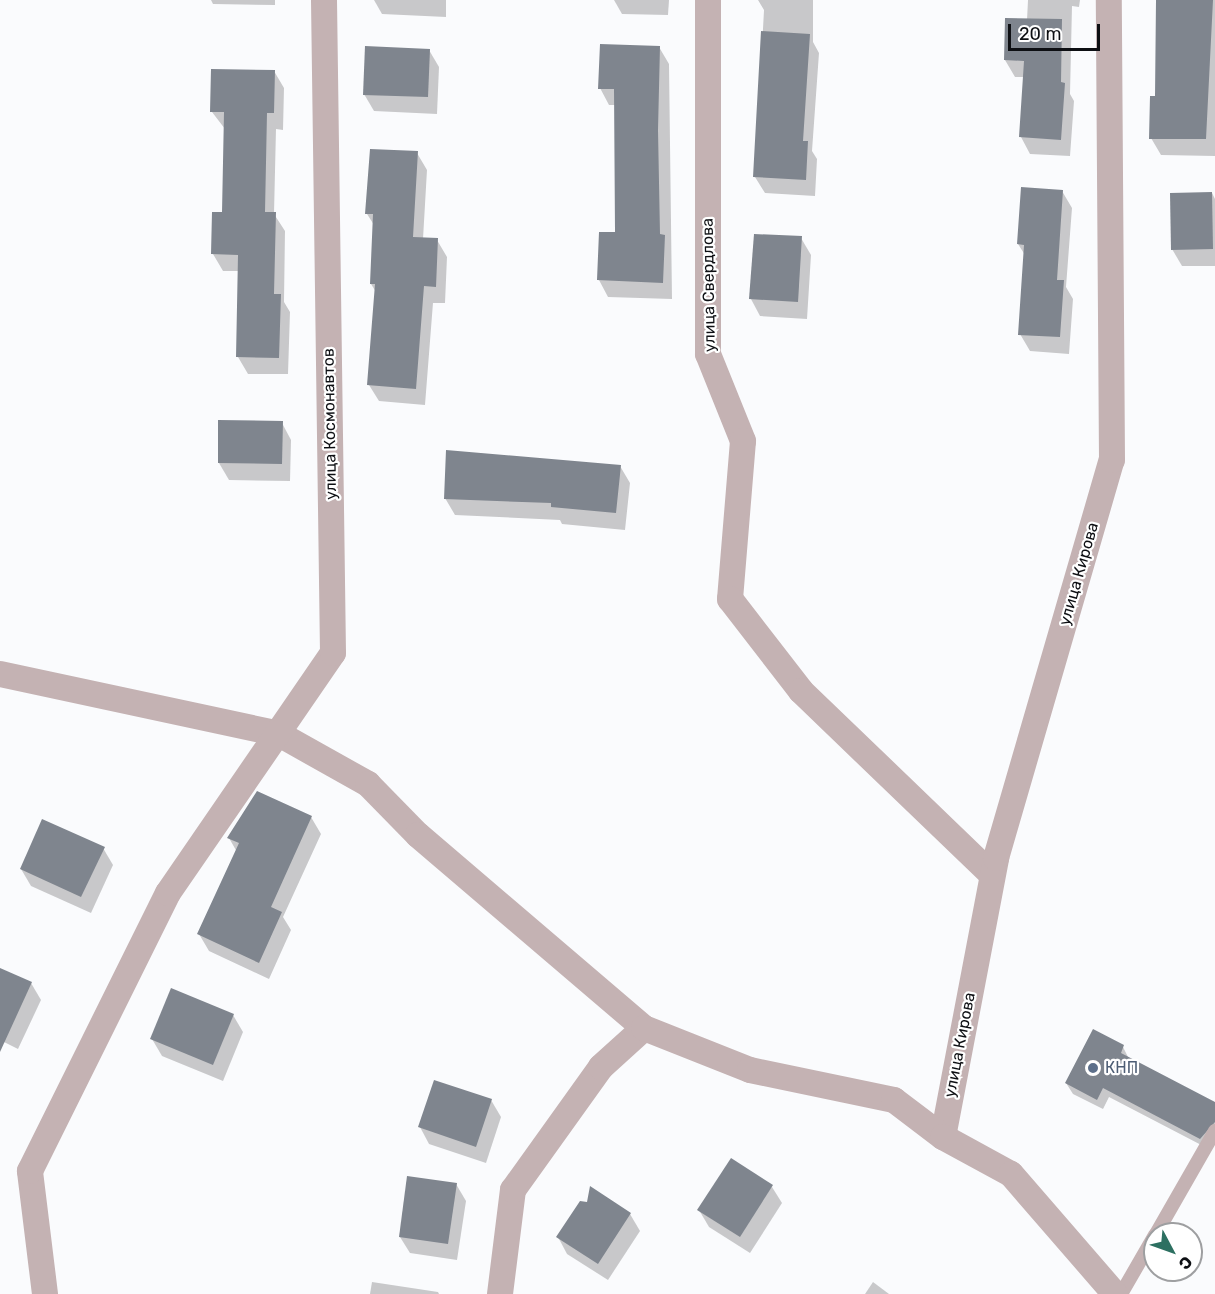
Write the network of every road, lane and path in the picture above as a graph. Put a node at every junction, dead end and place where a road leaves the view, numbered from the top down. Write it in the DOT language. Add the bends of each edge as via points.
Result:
graph roads {
  1 [pos="324,0"];
  2 [pos="708,0"];
  3 [pos="1109,0"];
  4 [pos="0,674"];
  5 [pos="279,734"];
  6 [pos="992,876"];
  7 [pos="644,1028"];
  8 [pos="1215,1131"];
  9 [pos="943,1137"];
  10 [pos="1162,1222"];
  11 [pos="1143,1256"];
  12 [pos="45,1294"];
  13 [pos="500,1294"];
  14 [pos="1114,1294"];
  15 [pos="1121,1294"];
  1 -- 5 [label="street, улица Космонавтов" via="333,653"];
  2 -- 6 [label="street, улица Свердлова" via="708,354 743,441 730,599 801,691"];
  3 -- 6 [label="street, улица Кирова" via="1112,460"];
  4 -- 5 [label="street"];
  5 -- 7 [label="street" via="368,784 418,835"];
  5 -- 12 [label="street, улица Космонавтов" via="168,893 30,1171"];
  6 -- 9 [label="street, улица Кирова"];
  7 -- 9 [label="street" via="750,1071 894,1100"];
  7 -- 13 [label="street" via="601,1067 513,1190"];
  8 -- 10 [label="lane"];
  9 -- 14 [label="street" via="1011,1174"];
  11 -- 15 [label="lane"];
}
